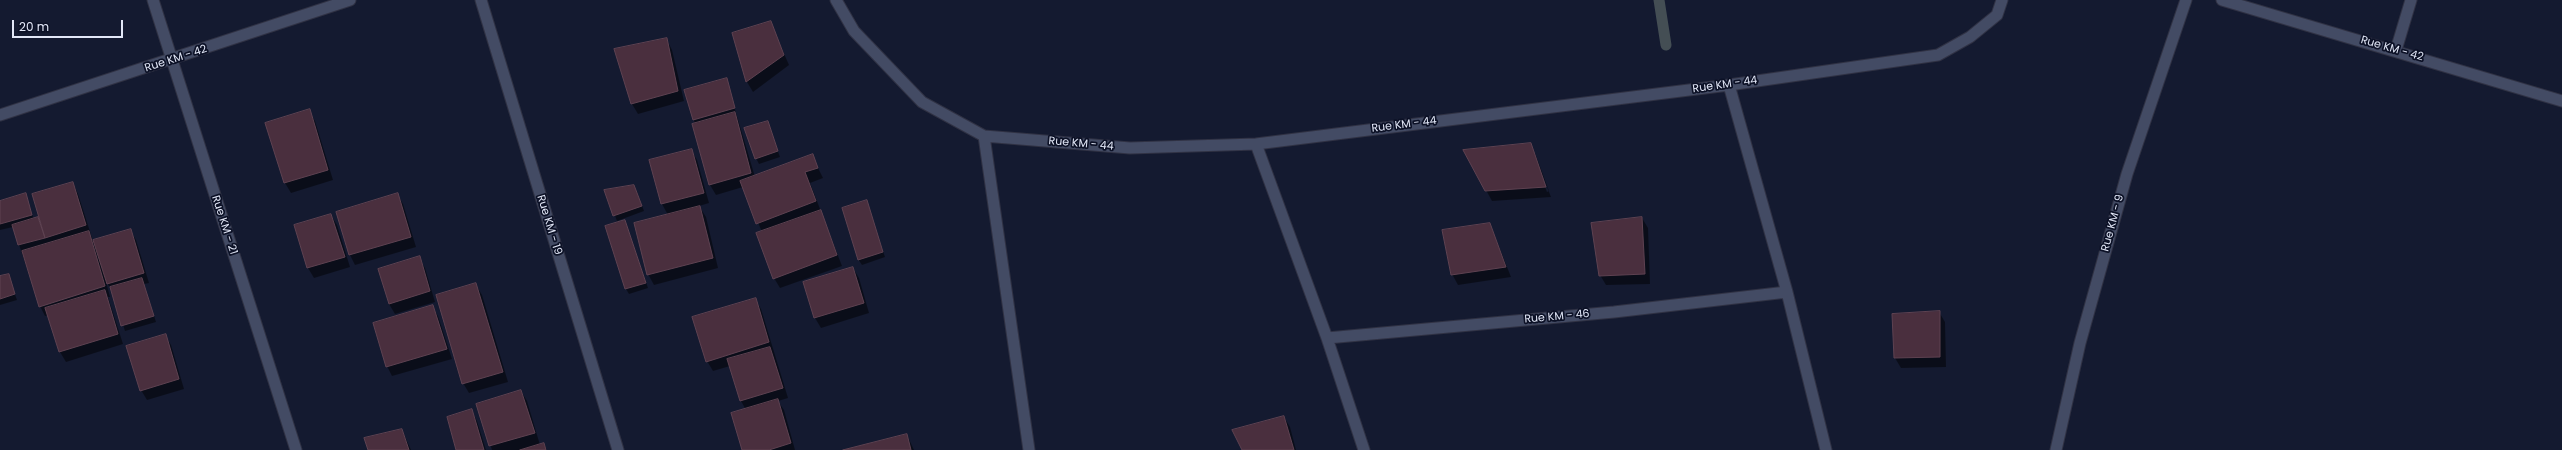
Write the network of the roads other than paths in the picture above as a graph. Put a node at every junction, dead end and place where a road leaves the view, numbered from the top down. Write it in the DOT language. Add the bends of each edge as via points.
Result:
graph roads {
  1 [pos="153,0"];
  2 [pos="350,0"];
  3 [pos="481,0"];
  4 [pos="836,0"];
  5 [pos="2002,0"];
  6 [pos="2186,0"];
  7 [pos="2222,0"];
  8 [pos="2412,0"];
  9 [pos="2396,50"];
  10 [pos="171,61"];
  11 [pos="1729,85"];
  12 [pos="2562,101"];
  13 [pos="0,115"];
  14 [pos="984,136"];
  15 [pos="1256,144"];
  16 [pos="1787,292"];
  17 [pos="1327,338"];
  18 [pos="296,450"];
  19 [pos="618,450"];
  20 [pos="1029,450"];
  21 [pos="1364,450"];
  22 [pos="1826,450"];
  23 [pos="2056,450"];
  1 -- 10 [label="street, Rue KM - 21"];
  2 -- 10 [label="street, Rue KM - 42"];
  3 -- 19 [label="street, Rue KM - 19"];
  4 -- 14 [label="street, Rue KM - 44" via="854,31 922,102"];
  5 -- 11 [label="street, Rue KM - 44" via="1997,15 1970,37 1938,55"];
  6 -- 23 [label="street, Rue KM - 9" via="2127,174 2080,343"];
  7 -- 9 [label="street, Rue KM - 42"];
  8 -- 9 [label="street"];
  9 -- 12 [label="street, Rue KM - 42"];
  10 -- 13 [label="street, Rue KM - 42"];
  10 -- 18 [label="street, Rue KM - 21"];
  11 -- 15 [label="street, Rue KM - 44"];
  11 -- 16 [label="street"];
  14 -- 15 [label="street, Rue KM - 44" via="1130,148"];
  14 -- 20 [label="street"];
  15 -- 17 [label="street"];
  16 -- 17 [label="street, Rue KM - 46" via="1614,312"];
  16 -- 22 [label="street"];
  17 -- 21 [label="street"];
}
